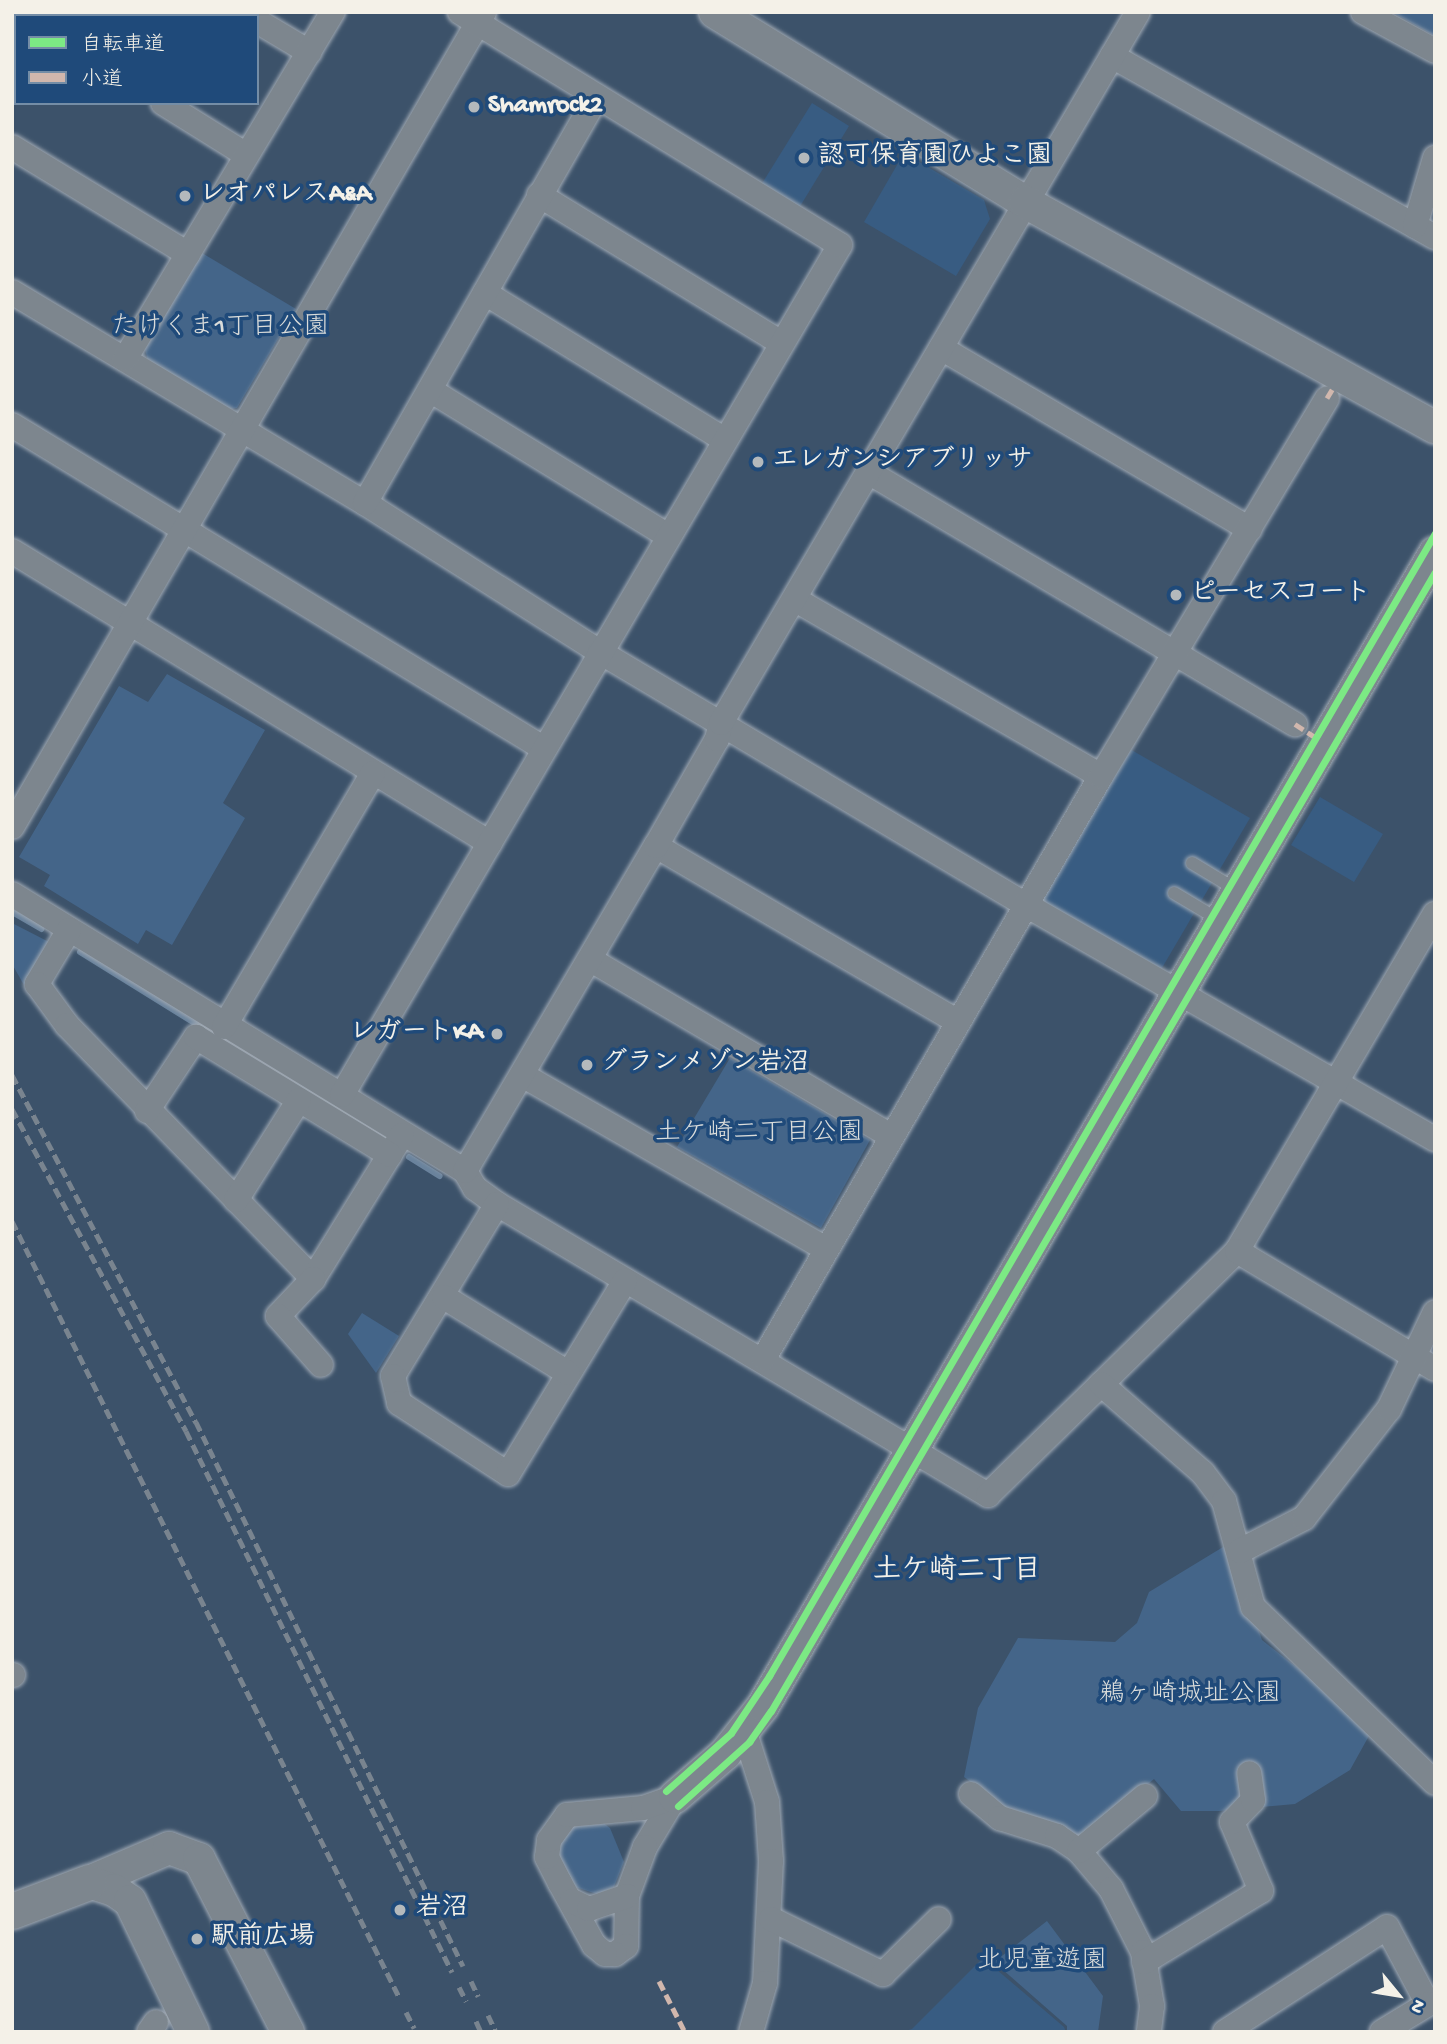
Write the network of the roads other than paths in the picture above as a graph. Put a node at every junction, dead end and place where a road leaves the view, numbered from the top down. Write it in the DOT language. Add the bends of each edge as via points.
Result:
graph roads {
  1 [pos="333,12"];
  2 [pos="715,12"];
  3 [pos="1138,12"];
  4 [pos="1363,12"];
  5 [pos="473,16"];
  6 [pos="259,22"];
  7 [pos="1435,51"];
  8 [pos="309,52"];
  9 [pos="1112,56"];
  10 [pos="597,96"];
  11 [pos="166,105"];
  12 [pos="12,147"];
  13 [pos="245,153"];
  14 [pos="1435,158"];
  15 [pos="540,195"];
  16 [pos="1025,202"];
  17 [pos="1425,232"];
  18 [pos="188,254"];
  19 [pos="12,292"];
  20 [pos="485,293"];
  21 [pos="781,343"];
  22 [pos="941,348"];
  23 [pos="125,359"];
  24 [pos="430,390"];
  25 [pos="1327,398"];
  26 [pos="12,425"];
  27 [pos="1435,427"];
  28 [pos="243,432"];
  29 [pos="726,440"];
  30 [pos="870,473"];
  31 [pos="365,503"];
  32 [pos="1250,529"];
  33 [pos="184,530"];
  34 [pos="668,536"];
  35 [pos="12,551"];
  36 [pos="1435,553"];
  37 [pos="796,600"];
  38 [pos="130,623"];
  39 [pos="600,652"];
  40 [pos="1173,653"];
  41 [pos="720,723"];
  42 [pos="1295,724"];
  43 [pos="542,748"];
  44 [pos="373,773"];
  45 [pos="1101,776"];
  46 [pos="12,827"];
  47 [pos="490,844"];
  48 [pos="656,846"];
  49 [pos="1192,863"];
  50 [pos="1239,891"];
  51 [pos="1174,893"];
  52 [pos="12,894"];
  53 [pos="1026,905"];
  54 [pos="1435,914"];
  55 [pos="1221,922"];
  56 [pos="69,930"];
  57 [pos="591,960"];
  58 [pos="1180,993"];
  59 [pos="959,1023"];
  60 [pos="224,1027"];
  61 [pos="524,1076"];
  62 [pos="1335,1083"];
  63 [pos="342,1095"];
  64 [pos="299,1100"];
  65 [pos="147,1111"];
  66 [pos="891,1136"];
  67 [pos="1435,1139"];
  68 [pos="396,1145"];
  69 [pos="465,1171"];
  70 [pos="236,1200"];
  71 [pos="497,1204"];
  72 [pos="826,1249"];
  73 [pos="1237,1251"];
  74 [pos="313,1279"];
  75 [pos="625,1281"];
  76 [pos="444,1297"];
  77 [pos="1435,1312"];
  78 [pos="764,1358"];
  79 [pos="1426,1362"];
  80 [pos="321,1365"];
  81 [pos="568,1374"];
  82 [pos="1101,1384"];
  83 [pos="914,1449"];
  84 [pos="1240,1551"];
  85 [pos="745,1733"];
  86 [pos="1249,1773"];
  87 [pos="1435,1783"];
  88 [pos="971,1794"];
  89 [pos="1145,1796"];
  90 [pos="675,1797"];
  91 [pos="1079,1851"];
  92 [pos="89,1882"];
  93 [pos="626,1896"];
  94 [pos="572,1901"];
  95 [pos="12,1911"];
  96 [pos="771,1919"];
  97 [pos="939,1919"];
  98 [pos="1144,1962"];
  99 [pos="1431,2013"];
  100 [pos="193,2032"];
  101 [pos="288,2032"];
  102 [pos="751,2032"];
  103 [pos="1149,2032"];
  104 [pos="1225,2032"];
  105 [pos="1382,2032"];
  1 -- 8 [label="street"];
  2 -- 16 [label="street"];
  3 -- 9 [label="street"];
  4 -- 7 [label="street"];
  5 -- 10 [label="street"];
  5 -- 28 [label="street"];
  6 -- 8 [label="street"];
  8 -- 13 [label="street"];
  9 -- 16 [label="street"];
  9 -- 17 [label="street"];
  10 -- 15 [label="street"];
  10 -- 21 [label="street" via="840,245"];
  11 -- 13 [label="street"];
  12 -- 18 [label="street"];
  13 -- 18 [label="street"];
  14 -- 17 [label="street"];
  15 -- 20 [label="street"];
  15 -- 21 [label="street"];
  16 -- 22 [label="street"];
  16 -- 27 [label="street"];
  18 -- 23 [label="street"];
  19 -- 23 [label="street"];
  20 -- 24 [label="street"];
  20 -- 29 [label="street"];
  21 -- 29 [label="street"];
  22 -- 30 [label="street"];
  22 -- 32 [label="street"];
  23 -- 28 [label="street"];
  24 -- 31 [label="street"];
  24 -- 34 [label="street"];
  25 -- 32 [label="street"];
  26 -- 33 [label="street"];
  28 -- 31 [label="street"];
  28 -- 33 [label="street"];
  29 -- 34 [label="street"];
  30 -- 37 [label="street"];
  30 -- 40 [label="street"];
  31 -- 39 [label="street"];
  32 -- 40 [label="street"];
  33 -- 38 [label="street"];
  33 -- 43 [label="street"];
  34 -- 39 [label="street"];
  35 -- 38 [label="street"];
  36 -- 50 [label="street"];
  37 -- 41 [label="street"];
  37 -- 45 [label="street"];
  38 -- 44 [label="street"];
  38 -- 46 [label="street"];
  39 -- 41 [label="street"];
  39 -- 43 [label="street"];
  40 -- 42 [label="street"];
  40 -- 45 [label="street"];
  41 -- 48 [label="street" via="717,739"];
  41 -- 53 [label="street"];
  43 -- 47 [label="street"];
  44 -- 47 [label="street"];
  44 -- 60 [label="street"];
  45 -- 53 [label="street"];
  47 -- 63 [label="street"];
  48 -- 57 [label="street"];
  48 -- 59 [label="street"];
  49 -- 50 [label="lane"];
  50 -- 55 [label="street"];
  51 -- 55 [label="lane"];
  52 -- 56 [label="street"];
  53 -- 58 [label="street"];
  53 -- 59 [label="street"];
  54 -- 62 [label="street"];
  55 -- 58 [label="street"];
  56 -- 60 [label="street"];
  56 -- 65 [label="street" via="37,984 67,1025"];
  57 -- 61 [label="street"];
  57 -- 66 [label="street"];
  58 -- 62 [label="street"];
  58 -- 83 [label="street"];
  59 -- 66 [label="street"];
  60 -- 63 [label="street"];
  61 -- 69 [label="street"];
  61 -- 72 [label="street"];
  62 -- 67 [label="street"];
  62 -- 73 [label="street"];
  63 -- 68 [label="street"];
  64 -- 65 [label="street" via="196,1037"];
  64 -- 68 [label="street"];
  64 -- 70 [label="street"];
  65 -- 70 [label="street"];
  66 -- 72 [label="street"];
  68 -- 69 [label="street"];
  68 -- 74 [label="street"];
  69 -- 71 [label="street" via="475,1188"];
  70 -- 74 [label="street"];
  71 -- 75 [label="street"];
  71 -- 76 [label="street"];
  72 -- 78 [label="street"];
  73 -- 79 [label="street"];
  73 -- 82 [label="street"];
  74 -- 80 [label="street" via="278,1316"];
  75 -- 78 [label="street"];
  75 -- 81 [label="street"];
  76 -- 81 [label="street"];
  76 -- 81 [label="street" via="393,1376 399,1403 508,1474"];
  77 -- 79 [label="street"];
  78 -- 83 [label="street"];
  79 -- 84 [label="street" via="1304,1518"];
  82 -- 83 [label="street" via="988,1495"];
  82 -- 84 [label="street" via="1203,1473 1224,1501"];
  83 -- 85 [label="street"];
  84 -- 87 [label="street" via="1253,1607 1290,1648"];
  85 -- 90 [label="street"];
  85 -- 96 [label="street" via="767,1802"];
  86 -- 98 [label="street" via="1253,1800 1232,1822 1261,1891"];
  88 -- 91 [label="street" via="1000,1818 1056,1836"];
  89 -- 91 [label="street"];
  90 -- 93 [label="street" via="650,1838"];
  90 -- 94 [label="street" via="643,1808 567,1815 554,1829 547,1857"];
  91 -- 98 [label="street" via="1111,1889"];
  92 -- 95 [label="main road"];
  92 -- 100 [label="street" via="130,1901"];
  92 -- 101 [label="street" via="169,1848 199,1859"];
  93 -- 94 [label="street" via="589,1909"];
  93 -- 94 [label="street" via="630,1936 615,1954 605,1954 594,1945"];
  96 -- 97 [label="street" via="883,1974"];
  96 -- 102 [label="street" via="765,1983"];
  98 -- 103 [label="street" via="1152,2006"];
  99 -- 104 [label="street" via="1387,1927"];
  99 -- 105 [label="street"];
}
